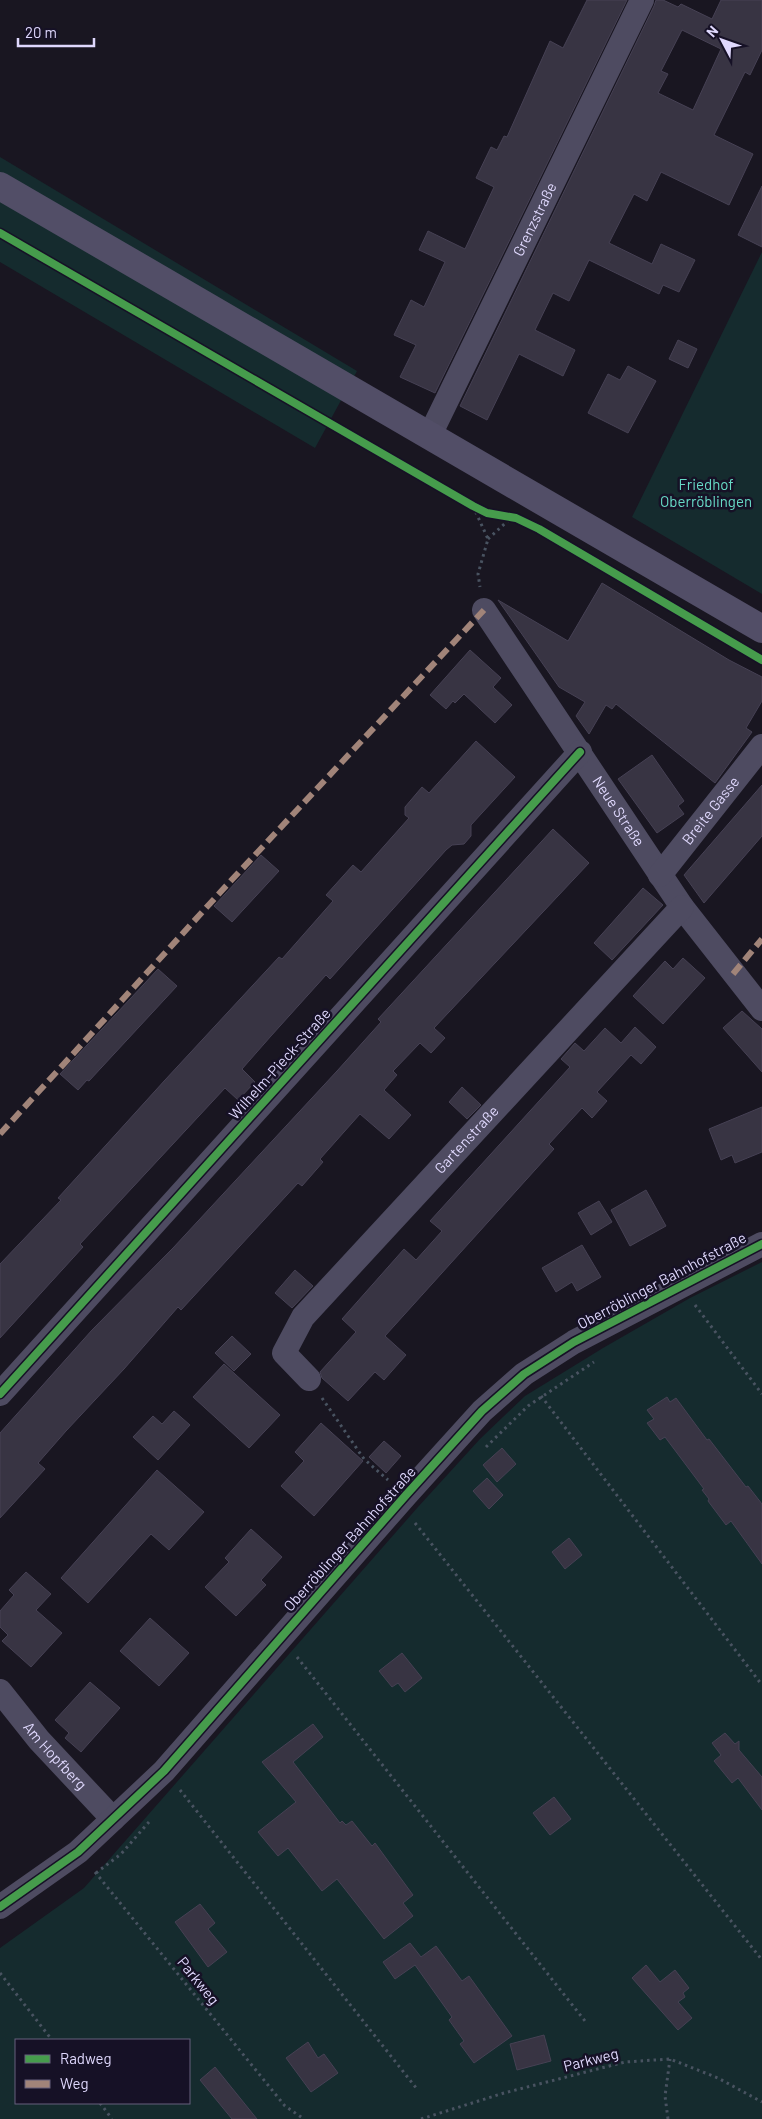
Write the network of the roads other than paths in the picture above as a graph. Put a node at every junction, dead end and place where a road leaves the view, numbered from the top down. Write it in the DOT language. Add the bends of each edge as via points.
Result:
graph roads {
  1 [pos="642,0"];
  2 [pos="0,186"];
  3 [pos="429,437"];
  4 [pos="484,610"];
  5 [pos="762,629"];
  6 [pos="762,746"];
  7 [pos="580,752"];
  8 [pos="660,875"];
  9 [pos="682,907"];
  10 [pos="762,1009"];
  11 [pos="762,1244"];
  12 [pos="309,1379"];
  13 [pos="0,1394"];
  14 [pos="0,1691"];
  15 [pos="113,1819"];
  16 [pos="0,1907"];
  1 -- 3 [label="street, Grenzstraße"];
  2 -- 3 [label="main road"];
  3 -- 5 [label="main road"];
  4 -- 7 [label="street, Neue Straße"];
  6 -- 8 [label="street, Breite Gasse"];
  7 -- 8 [label="street, Neue Straße"];
  7 -- 13 [label="street, Wilhelm-Pieck-Straße"];
  8 -- 9 [label="street, Neue Straße"];
  9 -- 10 [label="street, Neue Straße"];
  9 -- 12 [label="street, Gartenstraße" via="303,1317 284,1353"];
  11 -- 15 [label="street, Oberröblinger Bahnhofstraße" via="687,1300 574,1342 524,1374 482,1411 164,1771"];
  14 -- 15 [label="street, Am Hopfberg" via="39,1740"];
  15 -- 16 [label="street, Oberröblinger Bahnhofstraße" via="78,1852"];
}
